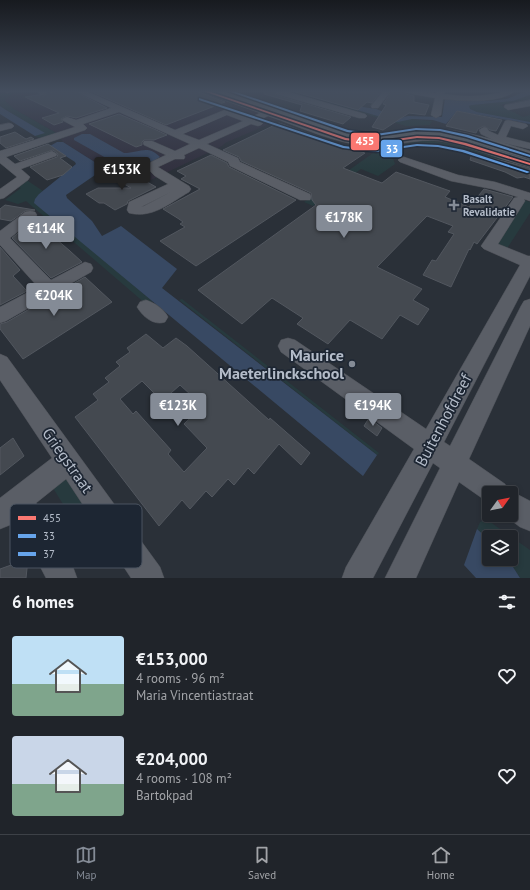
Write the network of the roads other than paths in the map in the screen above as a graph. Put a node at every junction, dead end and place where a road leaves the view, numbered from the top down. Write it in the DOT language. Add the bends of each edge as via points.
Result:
graph roads {
  1 [pos="86,118"];
  2 [pos="139,118"];
  3 [pos="192,118"];
  4 [pos="212,118"];
  5 [pos="244,118"];
  6 [pos="263,118"];
  7 [pos="292,118"];
  8 [pos="299,118"];
  9 [pos="327,118"];
  10 [pos="207,120"];
  11 [pos="255,122"];
  12 [pos="318,123"];
  13 [pos="526,127"];
  14 [pos="163,129"];
  15 [pos="484,130"];
  16 [pos="235,131"];
  17 [pos="174,134"];
  18 [pos="152,141"];
  19 [pos="517,143"];
  20 [pos="498,145"];
  21 [pos="202,146"];
  22 [pos="530,146"];
  23 [pos="444,149"];
  24 [pos="52,154"];
  25 [pos="180,154"];
  26 [pos="530,155"];
  27 [pos="1,158"];
  28 [pos="530,159"];
  29 [pos="530,164"];
  30 [pos="13,168"];
  31 [pos="181,186"];
  32 [pos="0,195"];
  33 [pos="305,197"];
  34 [pos="524,199"];
  35 [pos="30,215"];
  36 [pos="530,262"];
  37 [pos="85,268"];
  38 [pos="49,288"];
  39 [pos="530,306"];
  40 [pos="0,316"];
  41 [pos="288,346"];
  42 [pos="0,363"];
  43 [pos="430,445"];
  44 [pos="69,461"];
  45 [pos="455,463"];
  46 [pos="486,486"];
  47 [pos="14,504"];
  48 [pos="98,504"];
  49 [pos="518,509"];
  50 [pos="530,517"];
  51 [pos="55,568"];
  52 [pos="142,568"];
  53 [pos="62,578"];
  54 [pos="149,578"];
  55 [pos="356,578"];
  56 [pos="400,578"];
  1 -- 27 [label="street" via="72,122 82,128"];
  2 -- 14 [label="street"];
  3 -- 14 [label="street"];
  4 -- 10 [label="street"];
  5 -- 11 [label="street"];
  6 -- 11 [label="street"];
  7 -- 29 [label="street" via="352,140 381,143 418,137 441,138"];
  8 -- 12 [label="main road"];
  9 -- 12 [label="street"];
  10 -- 16 [label="street"];
  10 -- 17 [label="street"];
  11 -- 16 [label="street"];
  12 -- 20 [label="main road" via="364,135 387,137 419,132 446,134"];
  13 -- 19 [label="street"];
  13 -- 20 [label="street" via="508,123"];
  14 -- 17 [label="street"];
  15 -- 20 [label="street"];
  16 -- 21 [label="street"];
  17 -- 21 [label="street"];
  18 -- 25 [label="street"];
  19 -- 20 [label="street"];
  19 -- 22 [label="street"];
  20 -- 26 [label="main road"];
  20 -- 28 [label="main road"];
  21 -- 25 [label="street"];
  21 -- 33 [label="street"];
  23 -- 34 [label="street" via="432,146 420,148 404,160 455,178 495,186"];
  24 -- 30 [label="street"];
  25 -- 31 [label="street" via="156,171"];
  27 -- 30 [label="street"];
  30 -- 32 [label="street" via="24,177"];
  34 -- 36 [label="street" via="489,246"];
  35 -- 38 [label="street" via="2,238"];
  36 -- 43 [label="street, Buitenhofdreef"];
  37 -- 38 [label="street"];
  38 -- 40 [label="street"];
  39 -- 45 [label="street, Buitenhofdreef"];
  41 -- 43 [label="street"];
  42 -- 44 [label="street, Griegstraat"];
  43 -- 45 [label="street"];
  43 -- 55 [label="street, Buitenhofdreef"];
  44 -- 47 [label="street"];
  44 -- 48 [label="street, Griegstraat"];
  45 -- 46 [label="street"];
  45 -- 56 [label="street, Buitenhofdreef"];
  49 -- 50 [label="street"];
  51 -- 53 [label="street"];
  52 -- 54 [label="street, Griegstraat"];
}
